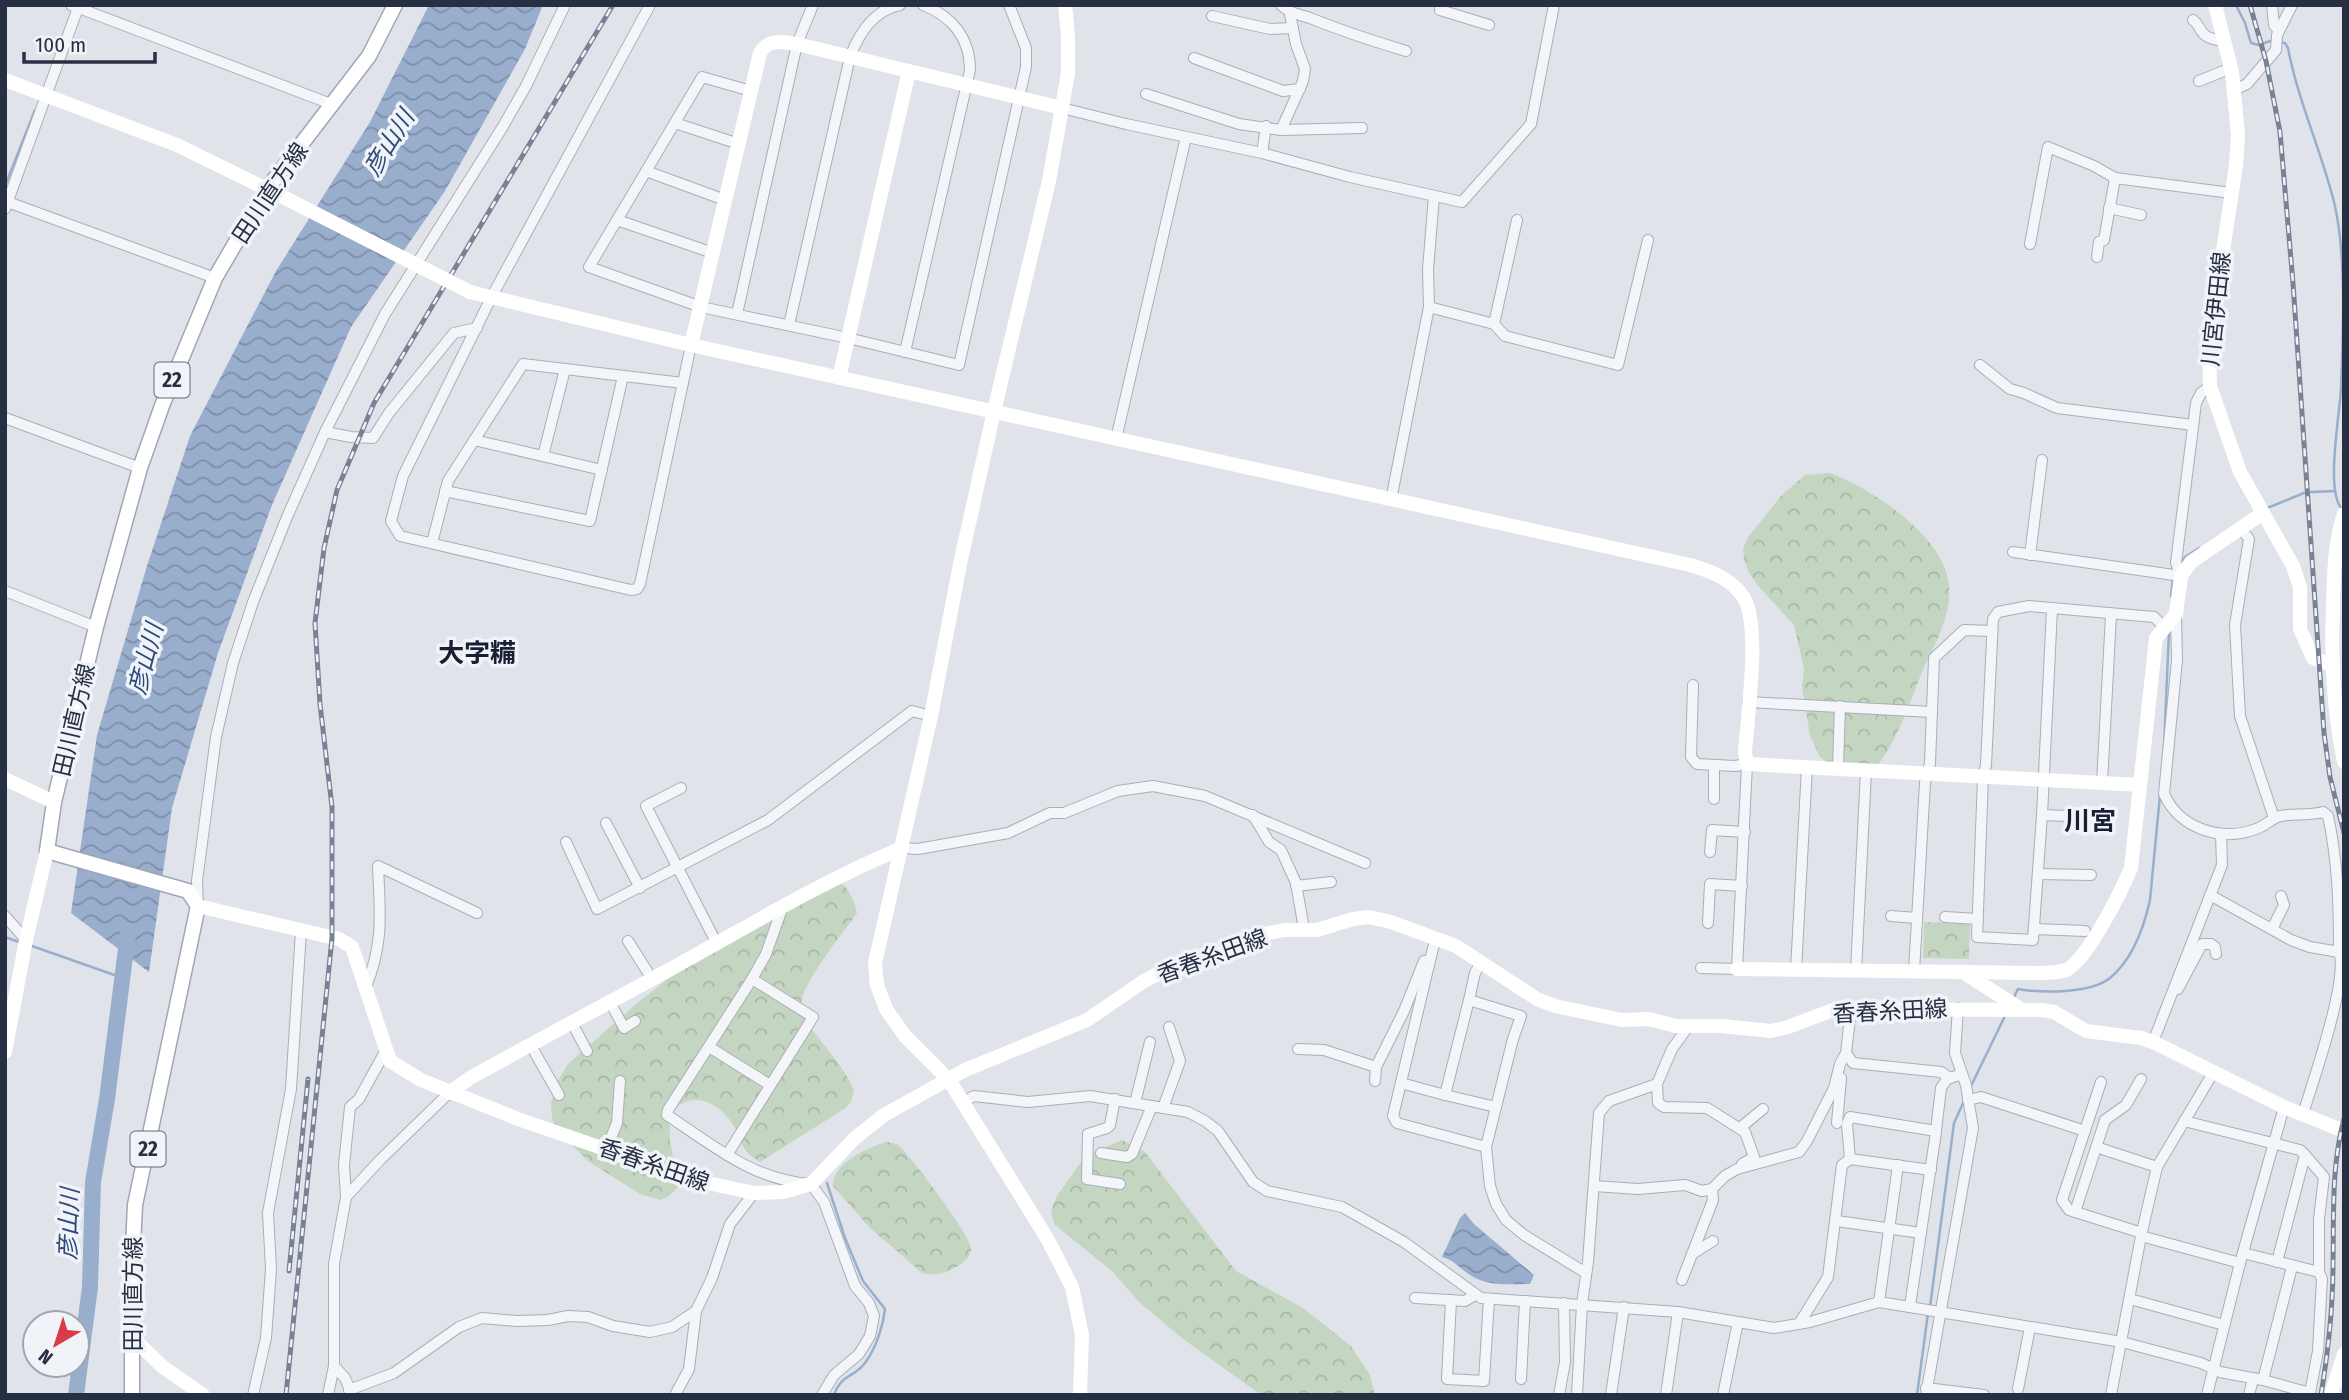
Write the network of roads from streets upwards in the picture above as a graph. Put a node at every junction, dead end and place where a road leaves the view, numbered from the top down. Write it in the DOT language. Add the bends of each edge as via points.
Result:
graph roads {
  1 [pos="395,5"];
  2 [pos="565,5"];
  3 [pos="650,5"];
  4 [pos="813,5"];
  5 [pos="900,5"];
  6 [pos="923,5"];
  7 [pos="1009,5"];
  8 [pos="1075,5"];
  9 [pos="1281,5"];
  10 [pos="1441,5"];
  11 [pos="1554,5"];
  12 [pos="2215,5"];
  13 [pos="2272,5"];
  14 [pos="2292,5"];
  15 [pos="76,6"];
  16 [pos="1065,6"];
  17 [pos="1455,10"];
  18 [pos="1290,14"];
  19 [pos="1212,16"];
  20 [pos="2193,20"];
  21 [pos="1489,25"];
  22 [pos="1293,28"];
  23 [pos="2278,33"];
  24 [pos="2224,41"];
  25 [pos="797,44"];
  26 [pos="1406,51"];
  27 [pos="850,57"];
  28 [pos="1194,58"];
  29 [pos="2231,68"];
  30 [pos="909,71"];
  31 [pos="5,80"];
  32 [pos="2199,81"];
  33 [pos="966,85"];
  34 [pos="1300,89"];
  35 [pos="2234,90"];
  36 [pos="751,91"];
  37 [pos="1146,94"];
  38 [pos="45,95"];
  39 [pos="1018,97"];
  40 [pos="331,104"];
  41 [pos="1062,108"];
  42 [pos="675,123"];
  43 [pos="1266,127"];
  44 [pos="1362,128"];
  45 [pos="1281,130"];
  46 [pos="1186,137"];
  47 [pos="738,144"];
  48 [pos="1262,153"];
  49 [pos="646,171"];
  50 [pos="2115,177"];
  51 [pos="267,188"];
  52 [pos="2231,193"];
  53 [pos="1434,196"];
  54 [pos="726,201"];
  55 [pos="6,204"];
  56 [pos="2109,208"];
  57 [pos="2141,215"];
  58 [pos="617,219"];
  59 [pos="1517,220"];
  60 [pos="1648,240"];
  61 [pos="2030,244"];
  62 [pos="713,253"];
  63 [pos="2097,257"];
  64 [pos="215,278"];
  65 [pos="491,298"];
  66 [pos="701,307"];
  67 [pos="1429,307"];
  68 [pos="737,314"];
  69 [pos="1494,324"];
  70 [pos="789,325"];
  71 [pos="477,328"];
  72 [pos="848,338"];
  73 [pos="691,345"];
  74 [pos="905,352"];
  75 [pos="1980,365"];
  76 [pos="565,369"];
  77 [pos="623,376"];
  78 [pos="839,378"];
  79 [pos="683,383"];
  80 [pos="2210,386"];
  81 [pos="993,411"];
  82 [pos="5,418"];
  83 [pos="2193,425"];
  84 [pos="325,432"];
  85 [pos="1116,439"];
  86 [pos="474,440"];
  87 [pos="543,456"];
  88 [pos="2042,460"];
  89 [pos="140,468"];
  90 [pos="601,470"];
  91 [pos="446,491"];
  92 [pos="1391,500"];
  93 [pos="2263,513"];
  94 [pos="2344,514"];
  95 [pos="2241,529"];
  96 [pos="432,543"];
  97 [pos="2014,552"];
  98 [pos="2030,555"];
  99 [pos="2181,576"];
  100 [pos="5,591"];
  101 [pos="2052,609"];
  102 [pos="2176,614"];
  103 [pos="2111,615"];
  104 [pos="96,627"];
  105 [pos="2164,627"];
  106 [pos="1992,631"];
  107 [pos="2331,664"];
  108 [pos="1693,685"];
  109 [pos="1748,702"];
  110 [pos="1840,706"];
  111 [pos="1932,712"];
  112 [pos="931,716"];
  113 [pos="2344,762"];
  114 [pos="1747,764"];
  115 [pos="1714,765"];
  116 [pos="1807,767"];
  117 [pos="1838,768"];
  118 [pos="1866,771"];
  119 [pos="1927,775"];
  120 [pos="1983,777"];
  121 [pos="5,779"];
  122 [pos="2044,781"];
  123 [pos="2102,783"];
  124 [pos="2140,785"];
  125 [pos="681,788"];
  126 [pos="1714,799"];
  127 [pos="54,802"];
  128 [pos="1253,814"];
  129 [pos="2042,815"];
  130 [pos="2094,817"];
  131 [pos="2274,818"];
  132 [pos="606,823"];
  133 [pos="1745,831"];
  134 [pos="2221,834"];
  135 [pos="566,842"];
  136 [pos="902,848"];
  137 [pos="47,851"];
  138 [pos="1710,852"];
  139 [pos="1365,863"];
  140 [pos="678,869"];
  141 [pos="2038,874"];
  142 [pos="2091,875"];
  143 [pos="1331,882"];
  144 [pos="1296,886"];
  145 [pos="1742,887"];
  146 [pos="640,888"];
  147 [pos="2210,895"];
  148 [pos="2281,896"];
  149 [pos="198,906"];
  150 [pos="783,906"];
  151 [pos="477,913"];
  152 [pos="5,916"];
  153 [pos="1891,916"];
  154 [pos="1945,917"];
  155 [pos="1917,918"];
  156 [pos="1978,919"];
  157 [pos="1708,923"];
  158 [pos="1304,929"];
  159 [pos="2035,929"];
  160 [pos="2272,929"];
  161 [pos="301,931"];
  162 [pos="2085,931"];
  163 [pos="1437,938"];
  164 [pos="26,940"];
  165 [pos="628,941"];
  166 [pos="716,942"];
  167 [pos="2339,952"];
  168 [pos="2216,954"];
  169 [pos="1430,961"];
  170 [pos="1481,962"];
  171 [pos="1701,968"];
  172 [pos="1737,969"];
  173 [pos="1796,970"];
  174 [pos="1856,971"];
  175 [pos="1914,971"];
  176 [pos="1961,971"];
  177 [pos="652,979"];
  178 [pos="752,979"];
  179 [pos="365,988"];
  180 [pos="2172,993"];
  181 [pos="1469,1000"];
  182 [pos="610,1002"];
  183 [pos="10,1005"];
  184 [pos="1958,1008"];
  185 [pos="1851,1009"];
  186 [pos="2022,1009"];
  187 [pos="635,1021"];
  188 [pos="572,1023"];
  189 [pos="1169,1027"];
  190 [pos="1688,1027"];
  191 [pos="1150,1042"];
  192 [pos="2153,1042"];
  193 [pos="530,1044"];
  194 [pos="709,1047"];
  195 [pos="1298,1049"];
  196 [pos="386,1050"];
  197 [pos="587,1051"];
  198 [pos="5,1052"];
  199 [pos="1846,1054"];
  200 [pos="1840,1064"];
  201 [pos="1376,1067"];
  202 [pos="2213,1073"];
  203 [pos="1962,1074"];
  204 [pos="1950,1078"];
  205 [pos="2141,1079"];
  206 [pos="949,1080"];
  207 [pos="620,1081"];
  208 [pos="1375,1081"];
  209 [pos="2101,1082"];
  210 [pos="1401,1083"];
  211 [pos="1657,1084"];
  212 [pos="771,1085"];
  213 [pos="449,1093"];
  214 [pos="1446,1094"];
  215 [pos="559,1095"];
  216 [pos="1115,1099"];
  217 [pos="1968,1100"];
  218 [pos="963,1102"];
  219 [pos="1136,1103"];
  220 [pos="1158,1107"];
  221 [pos="1496,1107"];
  222 [pos="2284,1107"];
  223 [pos="1763,1109"];
  224 [pos="2303,1114"];
  225 [pos="2184,1121"];
  226 [pos="1837,1122"];
  227 [pos="1740,1128"];
  228 [pos="1936,1131"];
  229 [pos="2085,1131"];
  230 [pos="2344,1131"];
  231 [pos="2272,1143"];
  232 [pos="1486,1147"];
  233 [pos="2096,1147"];
  234 [pos="606,1150"];
  235 [pos="1101,1153"];
  236 [pos="727,1155"];
  237 [pos="2305,1155"];
  238 [pos="1850,1159"];
  239 [pos="1898,1166"];
  240 [pos="2157,1167"];
  241 [pos="1737,1169"];
  242 [pos="1931,1170"];
  243 [pos="811,1184"];
  244 [pos="1120,1184"];
  245 [pos="1594,1186"];
  246 [pos="1712,1189"];
  247 [pos="754,1194"];
  248 [pos="346,1197"];
  249 [pos="2075,1212"];
  250 [pos="1836,1221"];
  251 [pos="1888,1227"];
  252 [pos="1921,1233"];
  253 [pos="2142,1234"];
  254 [pos="1713,1241"];
  255 [pos="1692,1254"];
  256 [pos="2241,1258"];
  257 [pos="2277,1262"];
  258 [pos="2292,1267"];
  259 [pos="2319,1272"];
  260 [pos="1586,1273"];
  261 [pos="1682,1280"];
  262 [pos="1475,1296"];
  263 [pos="1415,1298"];
  264 [pos="1489,1299"];
  265 [pos="2130,1299"];
  266 [pos="1451,1300"];
  267 [pos="1525,1301"];
  268 [pos="1879,1302"];
  269 [pos="1564,1303"];
  270 [pos="1582,1304"];
  271 [pos="1910,1306"];
  272 [pos="1624,1307"];
  273 [pos="696,1311"];
  274 [pos="1678,1312"];
  275 [pos="1939,1312"];
  276 [pos="1738,1322"];
  277 [pos="1799,1324"];
  278 [pos="2224,1325"];
  279 [pos="2030,1327"];
  280 [pos="133,1338"];
  281 [pos="2122,1342"];
  282 [pos="2344,1354"];
  283 [pos="334,1366"];
  284 [pos="2213,1368"];
  285 [pos="1521,1379"];
  286 [pos="2258,1380"];
  287 [pos="2018,1389"];
  288 [pos="1926,1391"];
  289 [pos="350,1392"];
  290 [pos="132,1395"];
  291 [pos="203,1395"];
  292 [pos="253,1395"];
  293 [pos="328,1395"];
  294 [pos="676,1395"];
  295 [pos="822,1395"];
  296 [pos="1080,1395"];
  297 [pos="1559,1395"];
  298 [pos="1577,1395"];
  299 [pos="1611,1395"];
  300 [pos="1666,1395"];
  301 [pos="1723,1395"];
  302 [pos="1984,1395"];
  303 [pos="2111,1395"];
  304 [pos="2207,1395"];
  305 [pos="2249,1395"];
  306 [pos="2332,1395"];
  1 -- 40 [label="street, 田川直方線 / 22" via="369,57"];
  2 -- 84 [label="street" via="526,86 385,314"];
  3 -- 65 [label="street"];
  4 -- 25 [label="street"];
  5 -- 27 [label="street" via="882,12 865,27"];
  6 -- 33 [label="street" via="949,19 966,43 970,54"];
  7 -- 39 [label="street" via="1026,48"];
  8 -- 16 [label="street"];
  9 -- 18 [label="street"];
  10 -- 17 [label="street" via="1440,10"];
  11 -- 53 [label="street" via="1531,124 1462,202"];
  12 -- 24 [label="street, 川宮伊田線"];
  13 -- 23 [label="street"];
  14 -- 23 [label="street"];
  15 -- 38 [label="street"];
  15 -- 40 [label="street"];
  16 -- 41 [label="street" via="1068,74"];
  17 -- 21 [label="street"];
  18 -- 22 [label="street"];
  18 -- 26 [label="street"];
  19 -- 22 [label="street" via="1270,29"];
  20 -- 24 [label="street" via="2206,36"];
  22 -- 34 [label="street" via="1305,69"];
  23 -- 35 [label="street" via="2276,48 2247,84"];
  24 -- 29 [label="street, 川宮伊田線"];
  25 -- 27 [label="street"];
  25 -- 36 [label="street" via="777,41 764,47"];
  25 -- 68 [label="street"];
  27 -- 30 [label="street"];
  27 -- 70 [label="street"];
  28 -- 34 [label="street" via="1283,91"];
  29 -- 32 [label="street"];
  29 -- 35 [label="street, 川宮伊田線"];
  30 -- 33 [label="street"];
  30 -- 72 [label="street"];
  31 -- 38 [label="street"];
  33 -- 39 [label="street"];
  33 -- 74 [label="street"];
  34 -- 45 [label="street"];
  35 -- 52 [label="street, 川宮伊田線" via="2238,135"];
  36 -- 42 [label="street" via="702,77"];
  36 -- 47 [label="street"];
  37 -- 43 [label="street" via="1239,124"];
  38 -- 51 [label="street" via="177,145"];
  38 -- 55 [label="street"];
  39 -- 41 [label="street"];
  39 -- 74 [label="street" via="959,365"];
  40 -- 51 [label="street, 田川直方線 / 22"];
  41 -- 46 [label="street"];
  41 -- 81 [label="street" via="1049,181"];
  42 -- 47 [label="street"];
  42 -- 49 [label="street"];
  43 -- 45 [label="street"];
  43 -- 48 [label="street"];
  44 -- 45 [label="street"];
  46 -- 48 [label="street"];
  46 -- 85 [label="street"];
  47 -- 54 [label="street"];
  48 -- 53 [label="street"];
  49 -- 54 [label="street"];
  49 -- 58 [label="street"];
  50 -- 52 [label="street"];
  50 -- 56 [label="street"];
  50 -- 61 [label="street" via="2048,148"];
  51 -- 64 [label="street, 田川直方線 / 22"];
  51 -- 65 [label="street, bridge" via="470,292"];
  52 -- 80 [label="street, 川宮伊田線" via="2209,344"];
  53 -- 67 [label="street"];
  54 -- 62 [label="street"];
  55 -- 64 [label="street"];
  56 -- 57 [label="street"];
  56 -- 63 [label="street"];
  58 -- 62 [label="street"];
  58 -- 66 [label="street" via="589,267"];
  59 -- 69 [label="street"];
  60 -- 69 [label="street" via="1618,365 1505,336"];
  62 -- 66 [label="street"];
  64 -- 89 [label="street, 田川直方線 / 22"];
  65 -- 71 [label="street"];
  65 -- 73 [label="street"];
  66 -- 68 [label="street"];
  66 -- 73 [label="street"];
  67 -- 69 [label="street"];
  67 -- 92 [label="street"];
  68 -- 70 [label="street"];
  70 -- 72 [label="street"];
  71 -- 84 [label="street" via="454,333 373,438"];
  71 -- 96 [label="street" via="403,476 391,521 400,536"];
  72 -- 74 [label="street"];
  72 -- 78 [label="street"];
  73 -- 78 [label="street"];
  73 -- 79 [label="street"];
  75 -- 83 [label="street" via="2010,389 2057,408"];
  76 -- 77 [label="street"];
  76 -- 86 [label="street" via="523,364"];
  76 -- 87 [label="street"];
  77 -- 79 [label="street"];
  77 -- 90 [label="street"];
  78 -- 81 [label="street"];
  79 -- 96 [label="street" via="637,589"];
  80 -- 83 [label="street" via="2196,403"];
  80 -- 93 [label="street, 川宮伊田線" via="2240,471"];
  81 -- 85 [label="street"];
  81 -- 112 [label="street"];
  82 -- 89 [label="street"];
  83 -- 99 [label="street" via="2176,563"];
  84 -- 149 [label="street" via="277,541 233,663 211,765"];
  85 -- 92 [label="street"];
  86 -- 87 [label="street"];
  86 -- 91 [label="street"];
  87 -- 90 [label="street"];
  88 -- 98 [label="street"];
  89 -- 104 [label="street, 田川直方線 / 22"];
  90 -- 91 [label="street" via="590,521"];
  91 -- 96 [label="street"];
  92 -- 109 [label="street" via="1713,572 1732,584 1749,615"];
  93 -- 95 [label="street"];
  93 -- 107 [label="street, 川宮伊田線" via="2300,587 2300,629 2313,658"];
  94 -- 107 [label="street" via="2334,560"];
  95 -- 99 [label="street" via="2191,562"];
  95 -- 131 [label="street" via="2249,539 2235,625 2240,716"];
  97 -- 98 [label="street"];
  98 -- 99 [label="street"];
  99 -- 102 [label="street"];
  100 -- 104 [label="street"];
  101 -- 103 [label="street"];
  101 -- 106 [label="street" via="2029,606 1998,612"];
  101 -- 122 [label="street"];
  102 -- 105 [label="street"];
  102 -- 134 [label="street" via="2177,660 2164,794 2189,824"];
  103 -- 105 [label="street" via="2154,617"];
  103 -- 123 [label="street"];
  104 -- 127 [label="street, 田川直方線 / 22"];
  105 -- 124 [label="street" via="2156,638"];
  106 -- 111 [label="street" via="1964,630 1934,658"];
  106 -- 120 [label="street"];
  107 -- 113 [label="street"];
  108 -- 115 [label="street" via="1691,757 1697,764"];
  109 -- 110 [label="street"];
  109 -- 114 [label="street"];
  110 -- 111 [label="street"];
  110 -- 117 [label="street"];
  111 -- 119 [label="street"];
  112 -- 136 [label="street"];
  112 -- 140 [label="street" via="912,712 768,820"];
  114 -- 115 [label="street"];
  114 -- 116 [label="street"];
  114 -- 133 [label="street"];
  115 -- 126 [label="street"];
  116 -- 117 [label="street"];
  116 -- 173 [label="street"];
  117 -- 118 [label="street"];
  118 -- 119 [label="street"];
  118 -- 174 [label="street"];
  119 -- 120 [label="street"];
  119 -- 155 [label="street"];
  120 -- 122 [label="street"];
  120 -- 156 [label="street"];
  121 -- 127 [label="street"];
  122 -- 123 [label="street"];
  122 -- 129 [label="street"];
  123 -- 124 [label="street"];
  124 -- 176 [label="street" via="2131,868 2081,957 2066,971"];
  125 -- 140 [label="street" via="646,806"];
  127 -- 137 [label="street, 田川直方線 / 22"];
  128 -- 136 [label="street" via="1205,796 1153,786 1118,791 1065,813 1050,813 1008,833"];
  128 -- 139 [label="street"];
  128 -- 144 [label="street" via="1269,842 1281,850"];
  129 -- 130 [label="street"];
  129 -- 141 [label="street"];
  131 -- 134 [label="street" via="2253,830"];
  131 -- 167 [label="street" via="2323,812 2328,816 2339,891"];
  132 -- 146 [label="street"];
  133 -- 138 [label="street" via="1712,830"];
  133 -- 145 [label="street"];
  134 -- 147 [label="street" via="2222,864"];
  135 -- 146 [label="street" via="597,909"];
  136 -- 150 [label="street"];
  136 -- 206 [label="street" via="875,963 877,985 886,1009 905,1036"];
  137 -- 149 [label="street" via="188,891"];
  137 -- 164 [label="street, 田川直方線"];
  140 -- 146 [label="street"];
  140 -- 166 [label="street"];
  141 -- 142 [label="street"];
  141 -- 159 [label="street"];
  143 -- 144 [label="street"];
  144 -- 158 [label="street"];
  145 -- 157 [label="street" via="1710,884"];
  145 -- 172 [label="street"];
  147 -- 160 [label="street"];
  147 -- 180 [label="street"];
  148 -- 160 [label="street" via="2284,905"];
  149 -- 161 [label="street, 香春糸田線"];
  149 -- 280 [label="street, 田川直方線 / 22" via="135,1205"];
  150 -- 166 [label="street"];
  150 -- 178 [label="street"];
  151 -- 179 [label="street" via="378,866 381,932"];
  152 -- 164 [label="street"];
  153 -- 155 [label="street"];
  154 -- 156 [label="street"];
  155 -- 175 [label="street"];
  156 -- 159 [label="street" via="1978,937 2033,940"];
  158 -- 163 [label="street, 香春糸田線" via="1317,930 1369,916"];
  158 -- 206 [label="street, 香春糸田線" via="1255,936 1202,964 1166,970 1087,1020 1002,1053"];
  159 -- 162 [label="street"];
  160 -- 167 [label="street" via="2310,947"];
  161 -- 179 [label="street, 香春糸田線" via="339,939 352,947"];
  161 -- 292 [label="street" via="291,1089 268,1213 271,1269 266,1338"];
  163 -- 169 [label="street"];
  163 -- 170 [label="street, 香春糸田線"];
  164 -- 183 [label="street, 田川直方線"];
  165 -- 177 [label="street"];
  166 -- 177 [label="street"];
  167 -- 224 [label="street" via="2337,998"];
  168 -- 180 [label="street" via="2215,947 2203,944 2180,988"];
  169 -- 201 [label="street" via="1424,961"];
  169 -- 210 [label="street"];
  170 -- 181 [label="street"];
  170 -- 190 [label="street, 香春糸田線" via="1555,1006"];
  171 -- 172 [label="street"];
  172 -- 173 [label="street"];
  173 -- 174 [label="street"];
  174 -- 175 [label="street"];
  175 -- 176 [label="street"];
  176 -- 186 [label="street"];
  177 -- 182 [label="street"];
  178 -- 194 [label="street"];
  178 -- 212 [label="street" via="813,1017"];
  179 -- 196 [label="street, 香春糸田線"];
  180 -- 192 [label="street"];
  181 -- 214 [label="street"];
  181 -- 221 [label="street" via="1521,1016"];
  182 -- 187 [label="street" via="624,1028"];
  182 -- 188 [label="street"];
  183 -- 198 [label="street, 田川直方線"];
  184 -- 185 [label="street, 香春糸田線"];
  184 -- 186 [label="street, 香春糸田線"];
  184 -- 203 [label="street" via="1955,1053"];
  185 -- 190 [label="street, 香春糸田線" via="1833,1010 1771,1031"];
  185 -- 199 [label="street"];
  186 -- 192 [label="street, 香春糸田線" via="2054,1012 2086,1031"];
  188 -- 193 [label="street"];
  188 -- 197 [label="street"];
  189 -- 220 [label="street" via="1180,1061"];
  190 -- 211 [label="street" via="1672,1049"];
  191 -- 219 [label="street"];
  192 -- 202 [label="street, 香春糸田線"];
  193 -- 213 [label="street"];
  193 -- 215 [label="street"];
  194 -- 212 [label="street"];
  194 -- 236 [label="street" via="667,1115"];
  195 -- 201 [label="street" via="1324,1050"];
  196 -- 213 [label="street, 香春糸田線" via="390,1061"];
  196 -- 248 [label="street" via="351,1107 344,1165"];
  199 -- 200 [label="street"];
  199 -- 204 [label="street" via="1853,1063 1941,1072"];
  200 -- 226 [label="street"];
  200 -- 241 [label="street" via="1834,1088 1799,1152"];
  201 -- 208 [label="street"];
  202 -- 222 [label="street, 香春糸田線"];
  202 -- 225 [label="street"];
  203 -- 204 [label="street"];
  203 -- 217 [label="street"];
  204 -- 228 [label="street" via="1941,1088"];
  205 -- 233 [label="street" via="2126,1105 2105,1120"];
  206 -- 218 [label="street"];
  206 -- 243 [label="street, 香春糸田線" via="884,1115"];
  207 -- 234 [label="street" via="617,1123"];
  209 -- 229 [label="street"];
  210 -- 214 [label="street"];
  210 -- 232 [label="street" via="1393,1116 1397,1123"];
  211 -- 227 [label="street" via="1658,1103 1664,1107 1707,1108"];
  211 -- 245 [label="street" via="1609,1101 1599,1113"];
  212 -- 236 [label="street"];
  213 -- 234 [label="street, 香春糸田線"];
  213 -- 248 [label="street"];
  214 -- 221 [label="street"];
  216 -- 218 [label="street" via="1090,1096 1028,1102 974,1096"];
  216 -- 219 [label="street"];
  216 -- 244 [label="street" via="1110,1125 1088,1135 1087,1179"];
  217 -- 229 [label="street" via="1980,1097"];
  217 -- 275 [label="street" via="1973,1128"];
  218 -- 296 [label="street" via="1072,1287 1082,1335"];
  219 -- 220 [label="street"];
  220 -- 235 [label="street" via="1132,1154"];
  220 -- 262 [label="street" via="1188,1112 1212,1126 1253,1182 1267,1191 1342,1208 1404,1242"];
  221 -- 232 [label="street"];
  222 -- 224 [label="street, 香春糸田線"];
  222 -- 231 [label="street"];
  223 -- 227 [label="street"];
  224 -- 230 [label="street, 香春糸田線"];
  225 -- 231 [label="street"];
  225 -- 240 [label="street"];
  227 -- 241 [label="street" via="1754,1157"];
  228 -- 238 [label="street" via="1850,1117"];
  228 -- 242 [label="street"];
  229 -- 249 [label="street" via="2062,1200"];
  231 -- 237 [label="street"];
  231 -- 256 [label="street"];
  232 -- 260 [label="street" via="1490,1186 1506,1220"];
  233 -- 240 [label="street"];
  233 -- 249 [label="street"];
  234 -- 247 [label="street, 香春糸田線" via="666,1174"];
  236 -- 243 [label="street" via="761,1174"];
  237 -- 257 [label="street"];
  237 -- 259 [label="street" via="2324,1177"];
  238 -- 239 [label="street"];
  238 -- 250 [label="street" via="1842,1165"];
  239 -- 242 [label="street"];
  239 -- 251 [label="street"];
  240 -- 253 [label="street"];
  241 -- 246 [label="street"];
  242 -- 252 [label="street"];
  243 -- 247 [label="street, 香春糸田線"];
  243 -- 295 [label="street" via="824,1202 855,1286 874,1316 870,1336 859,1354 834,1375"];
  245 -- 246 [label="street"];
  245 -- 260 [label="street"];
  246 -- 255 [label="street" via="1713,1200"];
  247 -- 273 [label="street" via="730,1224"];
  248 -- 283 [label="street" via="334,1264"];
  249 -- 253 [label="street"];
  250 -- 251 [label="street"];
  250 -- 277 [label="street" via="1828,1277"];
  251 -- 252 [label="street"];
  251 -- 268 [label="street"];
  252 -- 271 [label="street"];
  253 -- 256 [label="street"];
  253 -- 265 [label="street"];
  254 -- 255 [label="street"];
  255 -- 261 [label="street"];
  256 -- 257 [label="street"];
  256 -- 278 [label="street"];
  257 -- 258 [label="street"];
  258 -- 259 [label="street"];
  258 -- 286 [label="street"];
  259 -- 286 [label="street" via="2318,1351 2310,1394"];
  260 -- 270 [label="street"];
  262 -- 264 [label="street"];
  262 -- 266 [label="street"];
  263 -- 266 [label="street"];
  264 -- 266 [label="street" via="1484,1381 1447,1379"];
  264 -- 267 [label="street"];
  265 -- 278 [label="street"];
  265 -- 281 [label="street"];
  267 -- 269 [label="street"];
  267 -- 285 [label="street"];
  268 -- 271 [label="street"];
  268 -- 277 [label="street"];
  269 -- 270 [label="street"];
  269 -- 297 [label="street" via="1565,1362"];
  270 -- 272 [label="street"];
  270 -- 298 [label="street"];
  271 -- 275 [label="street"];
  272 -- 274 [label="street"];
  272 -- 299 [label="street"];
  273 -- 289 [label="street" via="672,1327 650,1332 588,1317 482,1318 459,1327 394,1373"];
  273 -- 294 [label="street" via="689,1369"];
  274 -- 276 [label="street"];
  274 -- 300 [label="street"];
  275 -- 279 [label="street"];
  275 -- 288 [label="street"];
  276 -- 277 [label="street" via="1774,1328"];
  276 -- 301 [label="street"];
  278 -- 284 [label="street"];
  279 -- 281 [label="street"];
  279 -- 287 [label="street"];
  280 -- 290 [label="street, 田川直方線 / 22"];
  280 -- 291 [label="street" via="163,1367"];
  281 -- 284 [label="street"];
  281 -- 303 [label="street"];
  282 -- 306 [label="street"];
  283 -- 289 [label="street"];
  283 -- 293 [label="street"];
  284 -- 286 [label="street"];
  284 -- 304 [label="street"];
  286 -- 305 [label="street"];
  288 -- 302 [label="street"];
}
